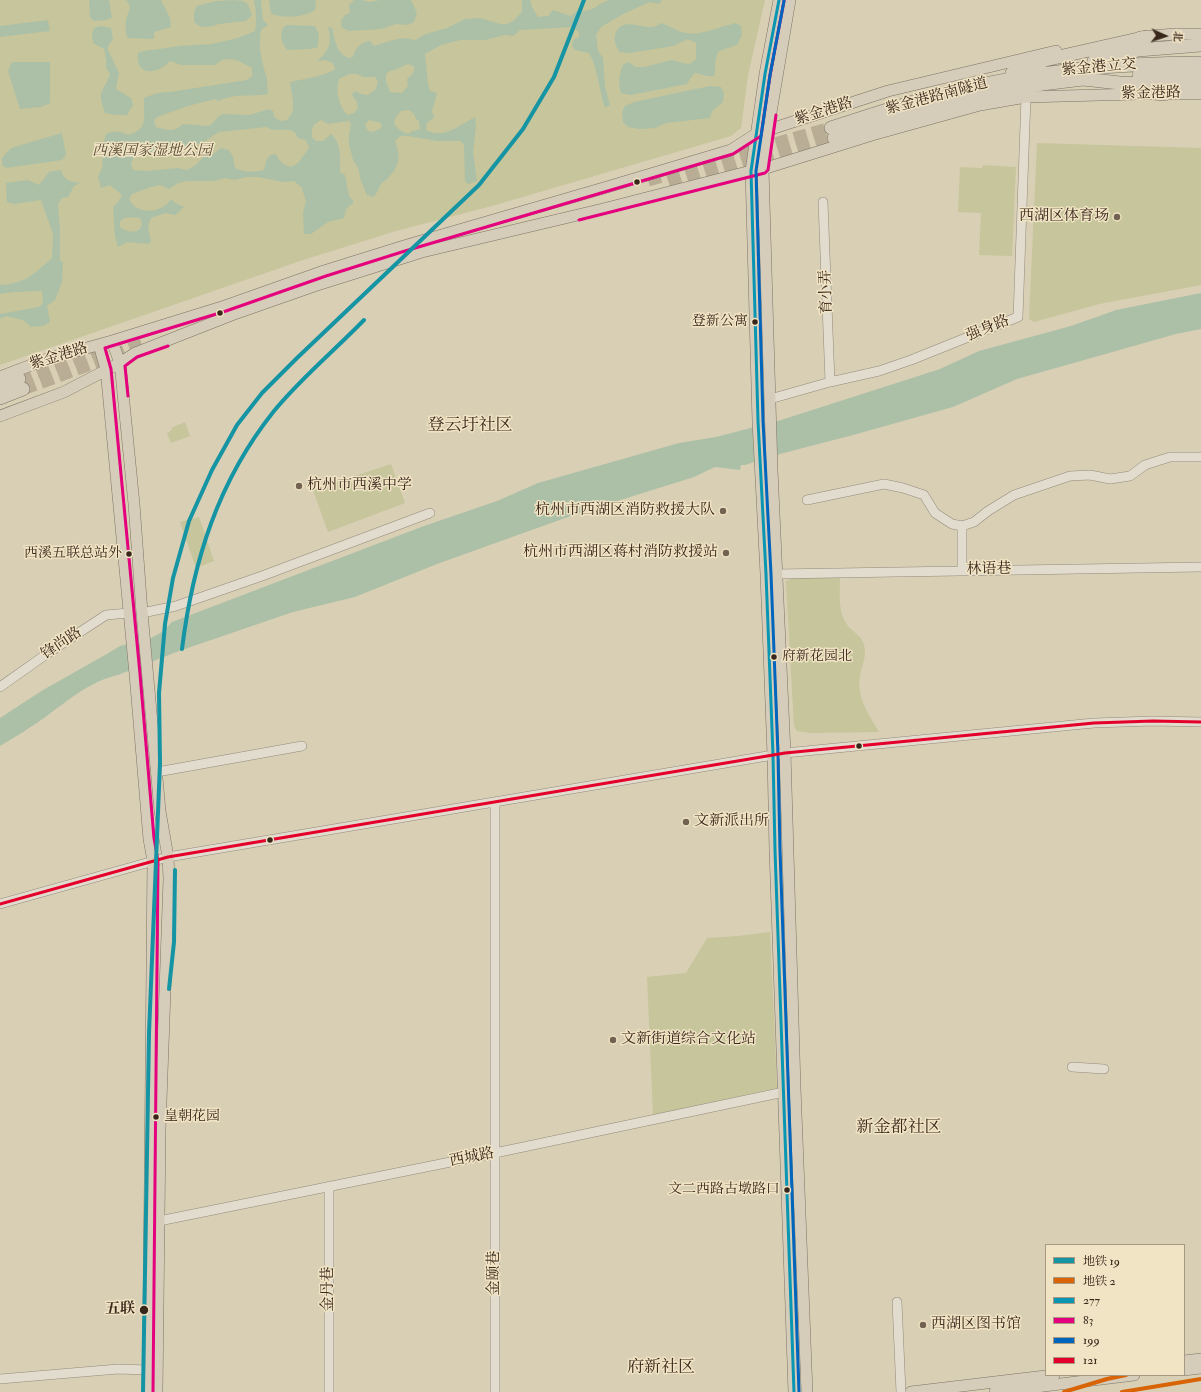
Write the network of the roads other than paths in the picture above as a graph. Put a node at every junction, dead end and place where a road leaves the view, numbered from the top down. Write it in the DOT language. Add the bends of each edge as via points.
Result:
graph roads {
  1 [pos="779,0"];
  2 [pos="790,0"];
  3 [pos="1201,34"];
  4 [pos="1147,37"];
  5 [pos="1201,45"];
  6 [pos="1172,54"];
  7 [pos="1201,54"];
  8 [pos="1201,63"];
  9 [pos="1201,73"];
  10 [pos="1044,79"];
  11 [pos="1083,79"];
  12 [pos="990,82"];
  13 [pos="1201,84"];
  14 [pos="1165,94"];
  15 [pos="1201,94"];
  16 [pos="1026,97"];
  17 [pos="768,130"];
  18 [pos="756,134"];
  19 [pos="763,170"];
  20 [pos="751,171"];
  21 [pos="823,202"];
  22 [pos="112,341"];
  23 [pos="99,345"];
  24 [pos="120,363"];
  25 [pos="106,369"];
  26 [pos="0,377"];
  27 [pos="830,382"];
  28 [pos="0,386"];
  29 [pos="0,398"];
  30 [pos="770,399"];
  31 [pos="0,416"];
  32 [pos="1201,457"];
  33 [pos="807,500"];
  34 [pos="430,513"];
  35 [pos="962,526"];
  36 [pos="1201,567"];
  37 [pos="962,570"];
  38 [pos="777,574"];
  39 [pos="129,613"];
  40 [pos="142,613"];
  41 [pos="0,687"];
  42 [pos="1201,722"];
  43 [pos="302,746"];
  44 [pos="785,753"];
  45 [pos="773,755"];
  46 [pos="157,772"];
  47 [pos="495,803"];
  48 [pos="168,857"];
  49 [pos="153,861"];
  50 [pos="0,904"];
  51 [pos="1072,1067"];
  52 [pos="1104,1069"];
  53 [pos="784,1092"];
  54 [pos="495,1153"];
  55 [pos="329,1186"];
  56 [pos="159,1220"];
  57 [pos="897,1302"];
  58 [pos="1201,1359"];
  59 [pos="1185,1360"];
  60 [pos="1201,1368"];
  61 [pos="148,1370"];
  62 [pos="1185,1370"];
  63 [pos="1046,1376"];
  64 [pos="1126,1376"];
  65 [pos="0,1379"];
  66 [pos="148,1392"];
  67 [pos="157,1392"];
  68 [pos="329,1392"];
  69 [pos="495,1392"];
  70 [pos="794,1392"];
  71 [pos="807,1392"];
  72 [pos="901,1392"];
  73 [pos="911,1392"];
  74 [pos="995,1392"];
  1 -- 18 [label="main road"];
  2 -- 17 [label="main road"];
  3 -- 4 [label="main road, 紫金港路"];
  4 -- 12 [label="highway" via="1045,60"];
  4 -- 17 [label="main road, 紫金港路" via="1087,44 888,90"];
  5 -- 6 [label="highway"];
  6 -- 7 [label="highway"];
  6 -- 8 [label="highway, 紫金港立交"];
  6 -- 10 [label="highway, 紫金港立交"];
  6 -- 10 [label="highway" via="1138,50 1076,64"];
  9 -- 11 [label="highway, 紫金港立交"];
  10 -- 11 [label="highway"];
  10 -- 12 [label="highway, 紫金港路南隧道"];
  10 -- 12 [label="highway, 紫金港路南隧道" via="832,133 924,98"];
  10 -- 14 [label="highway"];
  11 -- 13 [label="highway" via="1120,83"];
  14 -- 15 [label="main road, 紫金港路"];
  14 -- 16 [label="main road, 紫金港路"];
  16 -- 19 [label="main road, 紫金港路" via="980,105 930,118"];
  16 -- 27 [label="street, 强身路" via="1018,317 879,371"];
  17 -- 18 [label="main road, 紫金港路"];
  17 -- 19 [label="main road"];
  18 -- 20 [label="main road"];
  18 -- 22 [label="main road, 紫金港路" via="731,150 404,246"];
  19 -- 20 [label="main road, 紫金港路"];
  19 -- 30 [label="main road"];
  20 -- 24 [label="main road, 紫金港路" via="422,252 237,313 135,353"];
  20 -- 45 [label="main road" via="758,421"];
  21 -- 27 [label="street, 育小弄"];
  22 -- 23 [label="main road, 紫金港路"];
  22 -- 24 [label="main road"];
  23 -- 25 [label="main road"];
  23 -- 26 [label="main road, 紫金港路" via="47,359"];
  24 -- 25 [label="main road, 紫金港路"];
  24 -- 40 [label="main road"];
  25 -- 31 [label="main road, 紫金港路" via="64,392"];
  25 -- 39 [label="main road"];
  27 -- 30 [label="street, 强身路"];
  28 -- 29 [label="highway" via="21,384"];
  30 -- 38 [label="main road"];
  32 -- 35 [label="street" via="1170,457 1145,465 1130,476 1110,479 1090,475 1070,476 1014,495 974,522"];
  33 -- 35 [label="street" via="884,484 924,495 935,513 952,524"];
  34 -- 40 [label="street" via="255,579 176,606"];
  35 -- 37 [label="street"];
  36 -- 37 [label="street, 林语巷"];
  37 -- 38 [label="street, 林语巷"];
  38 -- 44 [label="main road"];
  39 -- 41 [label="street, 锋尚路" via="106,615"];
  39 -- 49 [label="main road"];
  40 -- 46 [label="main road"];
  42 -- 44 [label="street" via="1094,723"];
  43 -- 46 [label="street"];
  44 -- 45 [label="street"];
  44 -- 71 [label="main road"];
  45 -- 47 [label="street"];
  45 -- 53 [label="main road"];
  46 -- 48 [label="main road" via="160,811"];
  47 -- 48 [label="street"];
  47 -- 54 [label="street, 金颐巷"];
  48 -- 49 [label="street"];
  48 -- 56 [label="main road"];
  49 -- 50 [label="street"];
  49 -- 61 [label="main road"];
  51 -- 52 [label="street"];
  53 -- 54 [label="street, 西城路"];
  53 -- 70 [label="main road"];
  54 -- 55 [label="street, 西城路"];
  54 -- 69 [label="street, 金颐巷"];
  55 -- 56 [label="street, 西城路"];
  55 -- 68 [label="street, 金丹巷"];
  56 -- 67 [label="main road"];
  57 -- 72 [label="street"];
  58 -- 59 [label="main road"];
  60 -- 62 [label="main road"];
  61 -- 65 [label="street" via="118,1369"];
  61 -- 66 [label="main road"];
  63 -- 73 [label="main road"];
  64 -- 74 [label="main road"];
}
